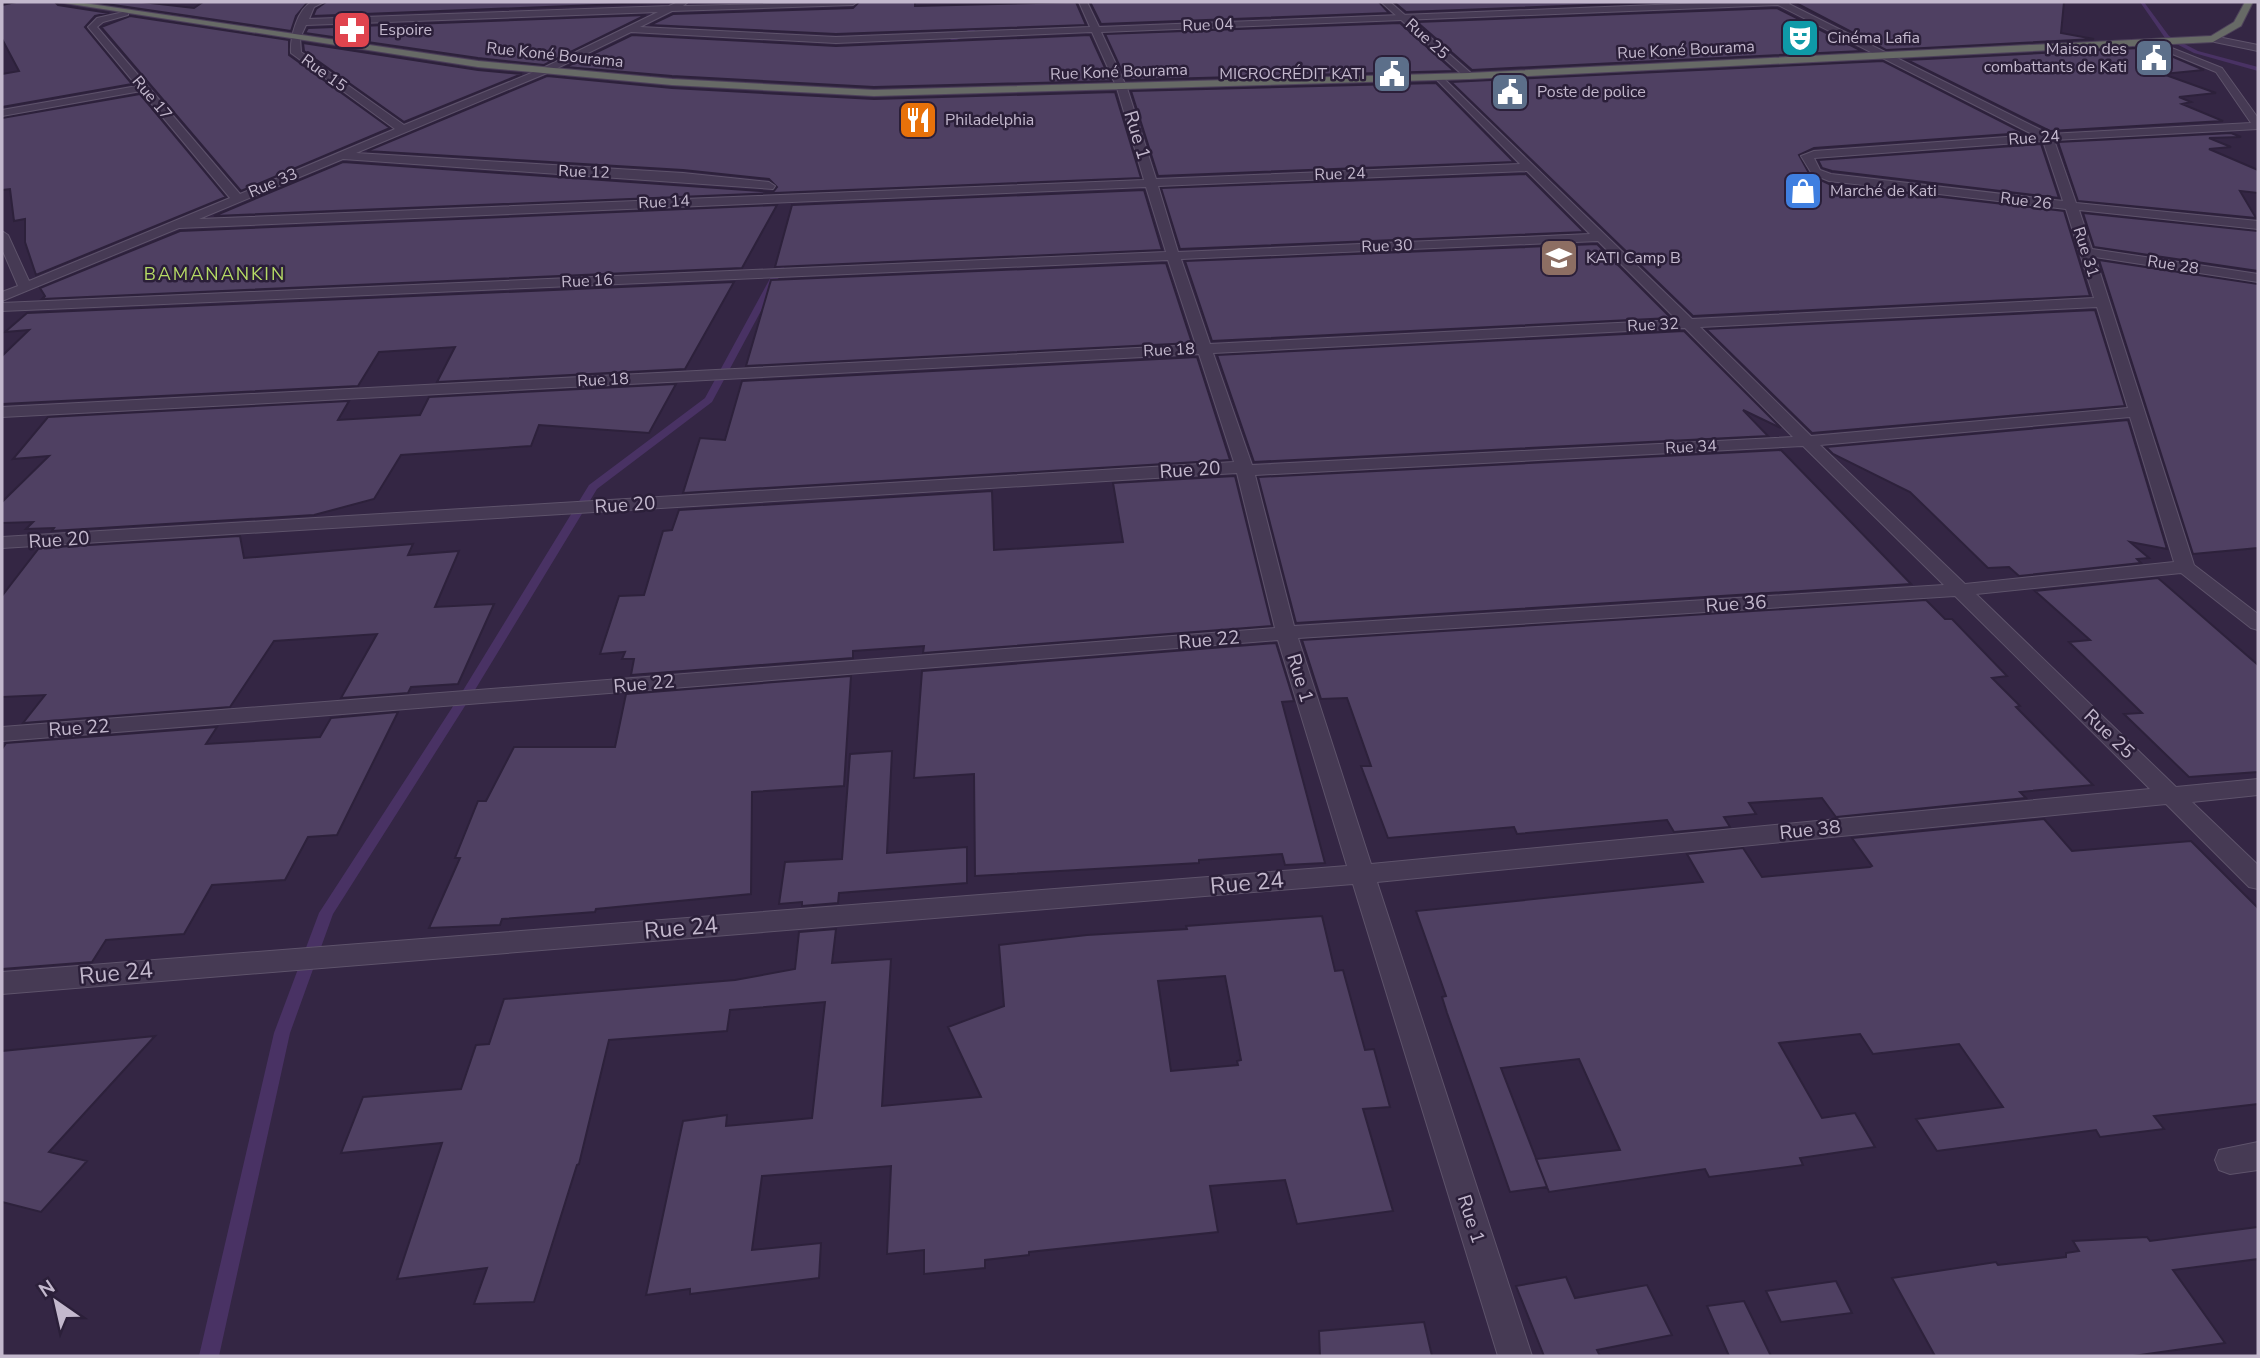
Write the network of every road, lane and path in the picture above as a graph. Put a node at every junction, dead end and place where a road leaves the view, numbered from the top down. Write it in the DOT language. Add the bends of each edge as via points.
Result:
graph roads {
  1 [pos="84,2"];
  2 [pos="320,2"];
  3 [pos="684,2"];
  4 [pos="853,2"];
  5 [pos="1083,2"];
  6 [pos="1385,2"];
  7 [pos="1779,2"];
  8 [pos="1787,2"];
  9 [pos="2249,2"];
  10 [pos="67,3"];
  11 [pos="671,8"];
  12 [pos="125,13"];
  13 [pos="1403,17"];
  14 [pos="303,22"];
  15 [pos="629,29"];
  16 [pos="1095,29"];
  17 [pos="295,38"];
  18 [pos="2213,39"];
  19 [pos="2157,43"];
  20 [pos="2258,48"];
  21 [pos="1886,56"];
  22 [pos="544,71"];
  23 [pos="1469,76"];
  24 [pos="1439,77"];
  25 [pos="144,88"];
  26 [pos="1122,88"];
  27 [pos="2237,96"];
  28 [pos="2258,99"];
  29 [pos="2,113"];
  30 [pos="2258,126"];
  31 [pos="402,129"];
  32 [pos="2047,137"];
  33 [pos="1809,155"];
  34 [pos="339,156"];
  35 [pos="1530,167"];
  36 [pos="1151,182"];
  37 [pos="829,195"];
  38 [pos="237,198"];
  39 [pos="2071,206"];
  40 [pos="176,224"];
  41 [pos="2258,225"];
  42 [pos="2,235"];
  43 [pos="1602,237"];
  44 [pos="2087,252"];
  45 [pos="1173,255"];
  46 [pos="2258,278"];
  47 [pos="25,287"];
  48 [pos="2,297"];
  49 [pos="2103,302"];
  50 [pos="2,307"];
  51 [pos="1690,323"];
  52 [pos="1204,348"];
  53 [pos="2,412"];
  54 [pos="2137,412"];
  55 [pos="1807,441"];
  56 [pos="1244,468"];
  57 [pos="2,543"];
  58 [pos="2185,567"];
  59 [pos="1959,590"];
  60 [pos="2258,624"];
  61 [pos="1286,634"];
  62 [pos="2,734"];
  63 [pos="2258,787"];
  64 [pos="2171,795"];
  65 [pos="1361,874"];
  66 [pos="2258,880"];
  67 [pos="2,984"];
  68 [pos="1515,1356"];
  1 -- 10 [label="street"];
  2 -- 14 [label="street, Rue 15" via="311,5"];
  3 -- 11 [label="street, Rue 33"];
  4 -- 11 [label="street"];
  5 -- 16 [label="street, Rue 1"];
  6 -- 13 [label="street, Rue 25"];
  7 -- 8 [label="street, Rue 04"];
  7 -- 13 [label="street, Rue 04"];
  7 -- 21 [label="street"];
  9 -- 18 [label="highway" via="2238,24"];
  10 -- 12 [label="highway, Rue Koné Bourama"];
  11 -- 14 [label="street"];
  11 -- 15 [label="street, Rue 33"];
  12 -- 17 [label="highway, Rue Koné Bourama"];
  12 -- 25 [label="street, Rue 17" via="100,19 92,27"];
  13 -- 16 [label="street, Rue 04"];
  13 -- 23 [label="street, Rue 25"];
  14 -- 17 [label="street, Rue 15"];
  15 -- 16 [label="street, Rue 04" via="836,40"];
  15 -- 22 [label="street, Rue 33"];
  16 -- 26 [label="street, Rue 1"];
  17 -- 22 [label="highway, Rue Koné Bourama"];
  17 -- 31 [label="street, Rue 15" via="296,53"];
  18 -- 19 [label="highway, Rue Koné Bourama"];
  18 -- 20 [label="street"];
  19 -- 21 [label="highway, Rue Koné Bourama"];
  19 -- 27 [label="street" via="2219,69"];
  21 -- 23 [label="highway, Rue Koné Bourama"];
  21 -- 32 [label="street"];
  22 -- 26 [label="highway, Rue Koné Bourama" via="874,93"];
  22 -- 31 [label="street, Rue 33"];
  23 -- 24 [label="highway, Rue Koné Bourama"];
  24 -- 26 [label="highway, Rue Koné Bourama"];
  24 -- 35 [label="street, Rue 25"];
  25 -- 29 [label="street"];
  25 -- 38 [label="street, Rue 17"];
  26 -- 36 [label="street, Rue 1"];
  27 -- 28 [label="street"];
  27 -- 30 [label="street"];
  30 -- 32 [label="street, Rue 24"];
  31 -- 34 [label="street, Rue 33"];
  32 -- 33 [label="street, Rue 24"];
  32 -- 39 [label="street, Rue 31"];
  33 -- 39 [label="street, Rue 26" via="1816,172 1829,177"];
  34 -- 37 [label="street, Rue 12" via="683,177"];
  34 -- 38 [label="street, Rue 33"];
  35 -- 36 [label="street, Rue 24"];
  35 -- 43 [label="street, Rue 25"];
  36 -- 37 [label="street, Rue 14"];
  36 -- 45 [label="street, Rue 1"];
  37 -- 40 [label="street, Rue 14"];
  38 -- 40 [label="street, Rue 33"];
  39 -- 41 [label="street, Rue 26"];
  39 -- 44 [label="street, Rue 31"];
  40 -- 47 [label="street, Rue 33"];
  42 -- 47 [label="street"];
  43 -- 45 [label="street, Rue 30"];
  43 -- 51 [label="street, Rue 25"];
  44 -- 46 [label="street, Rue 28"];
  44 -- 49 [label="street, Rue 31"];
  45 -- 50 [label="street, Rue 16"];
  45 -- 52 [label="street, Rue 1"];
  47 -- 48 [label="street, Rue 33"];
  49 -- 51 [label="street, Rue 32"];
  49 -- 54 [label="street, Rue 31"];
  51 -- 52 [label="street, Rue 32"];
  51 -- 55 [label="street, Rue 25"];
  52 -- 53 [label="street, Rue 18"];
  52 -- 56 [label="street, Rue 1"];
  54 -- 55 [label="street, Rue 34"];
  54 -- 58 [label="street, Rue 31"];
  55 -- 56 [label="street, Rue 34"];
  55 -- 59 [label="street, Rue 25"];
  56 -- 57 [label="street, Rue 20"];
  56 -- 61 [label="street, Rue 1"];
  58 -- 59 [label="street, Rue 36"];
  58 -- 60 [label="street"];
  59 -- 61 [label="street, Rue 36"];
  59 -- 64 [label="street, Rue 25"];
  61 -- 62 [label="street, Rue 22"];
  61 -- 65 [label="street, Rue 1"];
  63 -- 64 [label="street, Rue 38"];
  64 -- 65 [label="street, Rue 38"];
  64 -- 66 [label="street, Rue 25"];
  65 -- 67 [label="street, Rue 24"];
  65 -- 68 [label="street, Rue 1"];
}
